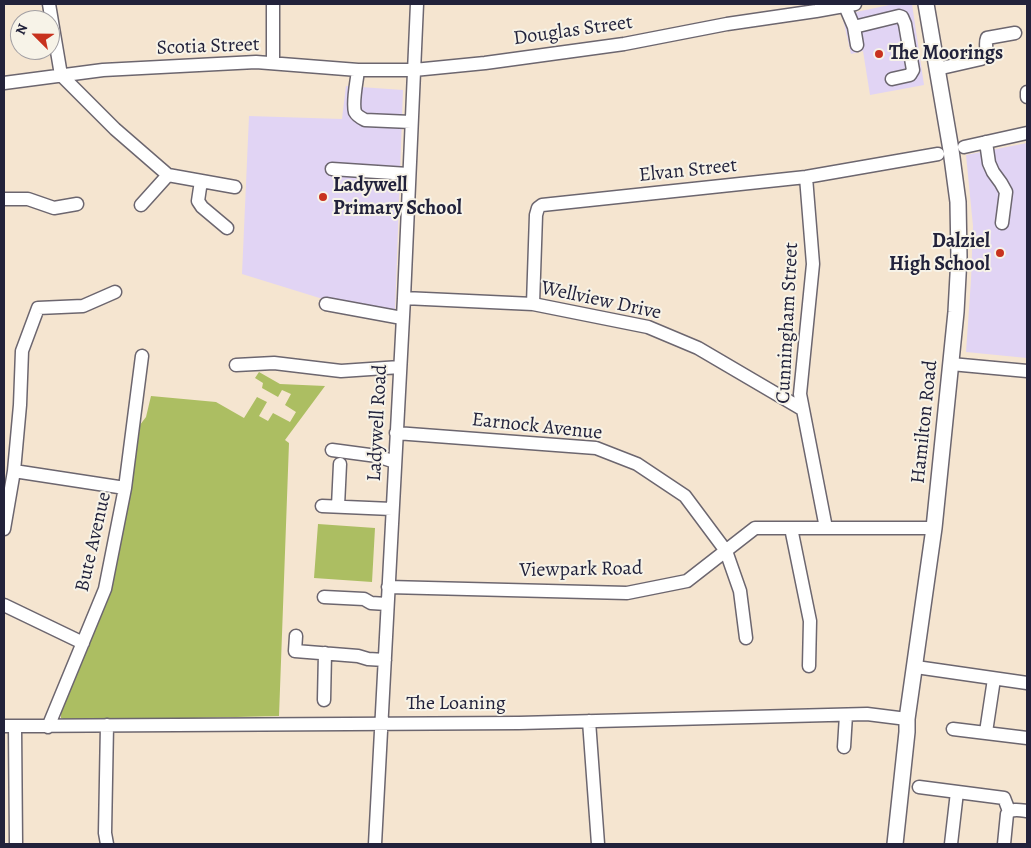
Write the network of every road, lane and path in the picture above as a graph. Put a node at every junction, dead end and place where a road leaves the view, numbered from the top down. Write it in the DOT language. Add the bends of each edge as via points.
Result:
graph roads {
  1 [pos="49,4"];
  2 [pos="273,4"];
  3 [pos="417,4"];
  4 [pos="926,4"];
  5 [pos="847,5"];
  6 [pos="854,27"];
  7 [pos="1015,33"];
  8 [pos="857,45"];
  9 [pos="273,63"];
  10 [pos="937,69"];
  11 [pos="358,70"];
  12 [pos="414,70"];
  13 [pos="62,75"];
  14 [pos="892,79"];
  15 [pos="4,83"];
  16 [pos="1027,92"];
  17 [pos="1027,97"];
  18 [pos="411,122"];
  19 [pos="1027,133"];
  20 [pos="986,142"];
  21 [pos="964,148"];
  22 [pos="938,154"];
  23 [pos="332,169"];
  24 [pos="408,174"];
  25 [pos="168,175"];
  26 [pos="806,177"];
  27 [pos="201,181"];
  28 [pos="235,187"];
  29 [pos="4,199"];
  30 [pos="77,204"];
  31 [pos="142,205"];
  32 [pos="1002,222"];
  33 [pos="226,228"];
  34 [pos="115,292"];
  35 [pos="404,298"];
  36 [pos="326,304"];
  37 [pos="533,304"];
  38 [pos="402,318"];
  39 [pos="142,356"];
  40 [pos="951,364"];
  41 [pos="236,365"];
  42 [pos="400,367"];
  43 [pos="1027,371"];
  44 [pos="802,409"];
  45 [pos="396,433"];
  46 [pos="332,450"];
  47 [pos="394,462"];
  48 [pos="340,464"];
  49 [pos="14,471"];
  50 [pos="125,488"];
  51 [pos="322,506"];
  52 [pos="338,506"];
  53 [pos="392,509"];
  54 [pos="791,528"];
  55 [pos="826,528"];
  56 [pos="934,528"];
  57 [pos="4,529"];
  58 [pos="726,551"];
  59 [pos="388,588"];
  60 [pos="324,597"];
  61 [pos="4,604"];
  62 [pos="387,604"];
  63 [pos="296,636"];
  64 [pos="746,638"];
  65 [pos="83,643"];
  66 [pos="325,653"];
  67 [pos="385,660"];
  68 [pos="809,666"];
  69 [pos="916,667"];
  70 [pos="994,679"];
  71 [pos="1027,683"];
  72 [pos="324,700"];
  73 [pos="846,715"];
  74 [pos="907,720"];
  75 [pos="589,721"];
  76 [pos="382,723"];
  77 [pos="107,725"];
  78 [pos="9,726"];
  79 [pos="48,726"];
  80 [pos="953,729"];
  81 [pos="986,732"];
  82 [pos="1027,738"];
  83 [pos="844,747"];
  84 [pos="919,787"];
  85 [pos="957,792"];
  86 [pos="1027,811"];
  87 [pos="1009,812"];
  88 [pos="16,844"];
  89 [pos="107,844"];
  90 [pos="375,844"];
  91 [pos="598,844"];
  92 [pos="895,844"];
  93 [pos="951,844"];
  94 [pos="1004,844"];
  1 -- 13 [label="street"];
  2 -- 9 [label="street"];
  3 -- 12 [label="street, Ladywell Road"];
  4 -- 10 [label="main road, Hamilton Road"];
  5 -- 6 [label="street"];
  5 -- 12 [label="street, Douglas Street" via="624,44"];
  6 -- 8 [label="street"];
  6 -- 14 [label="street" via="902,17 913,70 910,75"];
  7 -- 10 [label="street" via="987,38 984,58"];
  9 -- 11 [label="street, Scotia Street"];
  9 -- 13 [label="street, Scotia Street" via="103,70"];
  10 -- 40 [label="main road, Hamilton Road" via="958,202 959,257"];
  11 -- 12 [label="street, Scotia Street"];
  11 -- 18 [label="street" via="355,112 360,117"];
  12 -- 18 [label="street, Ladywell Road"];
  13 -- 15 [label="street, Scotia Street"];
  13 -- 25 [label="street" via="115,129"];
  16 -- 17 [label="street"];
  18 -- 24 [label="street, Ladywell Road"];
  19 -- 20 [label="street"];
  20 -- 21 [label="street"];
  20 -- 32 [label="street" via="992,172 1006,192"];
  22 -- 26 [label="street, Elvan Street"];
  23 -- 24 [label="street"];
  24 -- 35 [label="street, Ladywell Road"];
  25 -- 27 [label="street"];
  25 -- 31 [label="street"];
  26 -- 37 [label="street, Elvan Street" via="542,205 536,214"];
  26 -- 44 [label="street, Cunningham Street" via="813,264 800,394"];
  27 -- 28 [label="street"];
  27 -- 33 [label="street" via="198,200"];
  29 -- 30 [label="street" via="28,199 54,208"];
  34 -- 49 [label="street" via="83,306 38,308 22,351"];
  35 -- 37 [label="street, Wellview Drive"];
  35 -- 38 [label="street, Ladywell Road"];
  36 -- 38 [label="street"];
  37 -- 44 [label="street, Wellview Drive" via="648,327 698,348"];
  38 -- 42 [label="street, Ladywell Road"];
  39 -- 50 [label="street, Bute Avenue"];
  40 -- 43 [label="street"];
  40 -- 56 [label="main road, Hamilton Road"];
  41 -- 42 [label="street" via="274,363 340,370"];
  42 -- 45 [label="street, Ladywell Road"];
  44 -- 55 [label="street, Cunningham Street"];
  45 -- 47 [label="street, Ladywell Road"];
  45 -- 58 [label="street, Earnock Avenue" via="596,448 637,464 685,496"];
  46 -- 47 [label="street" via="377,456"];
  47 -- 53 [label="street, Ladywell Road"];
  48 -- 52 [label="street"];
  49 -- 50 [label="street"];
  49 -- 57 [label="street"];
  50 -- 65 [label="street, Bute Avenue" via="105,590"];
  51 -- 52 [label="street"];
  52 -- 53 [label="street"];
  53 -- 59 [label="street, Ladywell Road"];
  54 -- 55 [label="street, Viewpark Road"];
  54 -- 58 [label="street, Viewpark Road" via="755,528"];
  54 -- 68 [label="street" via="810,621"];
  55 -- 56 [label="street, Viewpark Road"];
  56 -- 69 [label="main road, Hamilton Road"];
  58 -- 59 [label="street, Viewpark Road" via="687,581 627,593"];
  58 -- 64 [label="street, Earnock Avenue" via="740,591"];
  59 -- 62 [label="street, Ladywell Road"];
  60 -- 62 [label="street"];
  61 -- 65 [label="street"];
  62 -- 67 [label="street, Ladywell Road"];
  63 -- 66 [label="street" via="295,651"];
  65 -- 79 [label="street, Bute Avenue"];
  66 -- 67 [label="street"];
  66 -- 72 [label="street"];
  67 -- 76 [label="street, Ladywell Road"];
  69 -- 70 [label="street"];
  69 -- 74 [label="main road, Hamilton Road"];
  70 -- 71 [label="street"];
  70 -- 81 [label="street"];
  73 -- 74 [label="street, The Loaning" via="867,714"];
  73 -- 75 [label="street, The Loaning"];
  73 -- 83 [label="street"];
  74 -- 92 [label="main road, Hamilton Road"];
  75 -- 76 [label="street, The Loaning"];
  75 -- 91 [label="street"];
  76 -- 77 [label="street, The Loaning"];
  76 -- 90 [label="street, Ladywell Road"];
  77 -- 79 [label="street, The Loaning"];
  77 -- 89 [label="street"];
  78 -- 79 [label="street, The Loaning"];
  78 -- 88 [label="street"];
  80 -- 81 [label="street"];
  81 -- 82 [label="street"];
  84 -- 85 [label="street"];
  85 -- 87 [label="street" via="1004,798"];
  85 -- 93 [label="street"];
  86 -- 87 [label="street"];
  87 -- 94 [label="street"];
}
